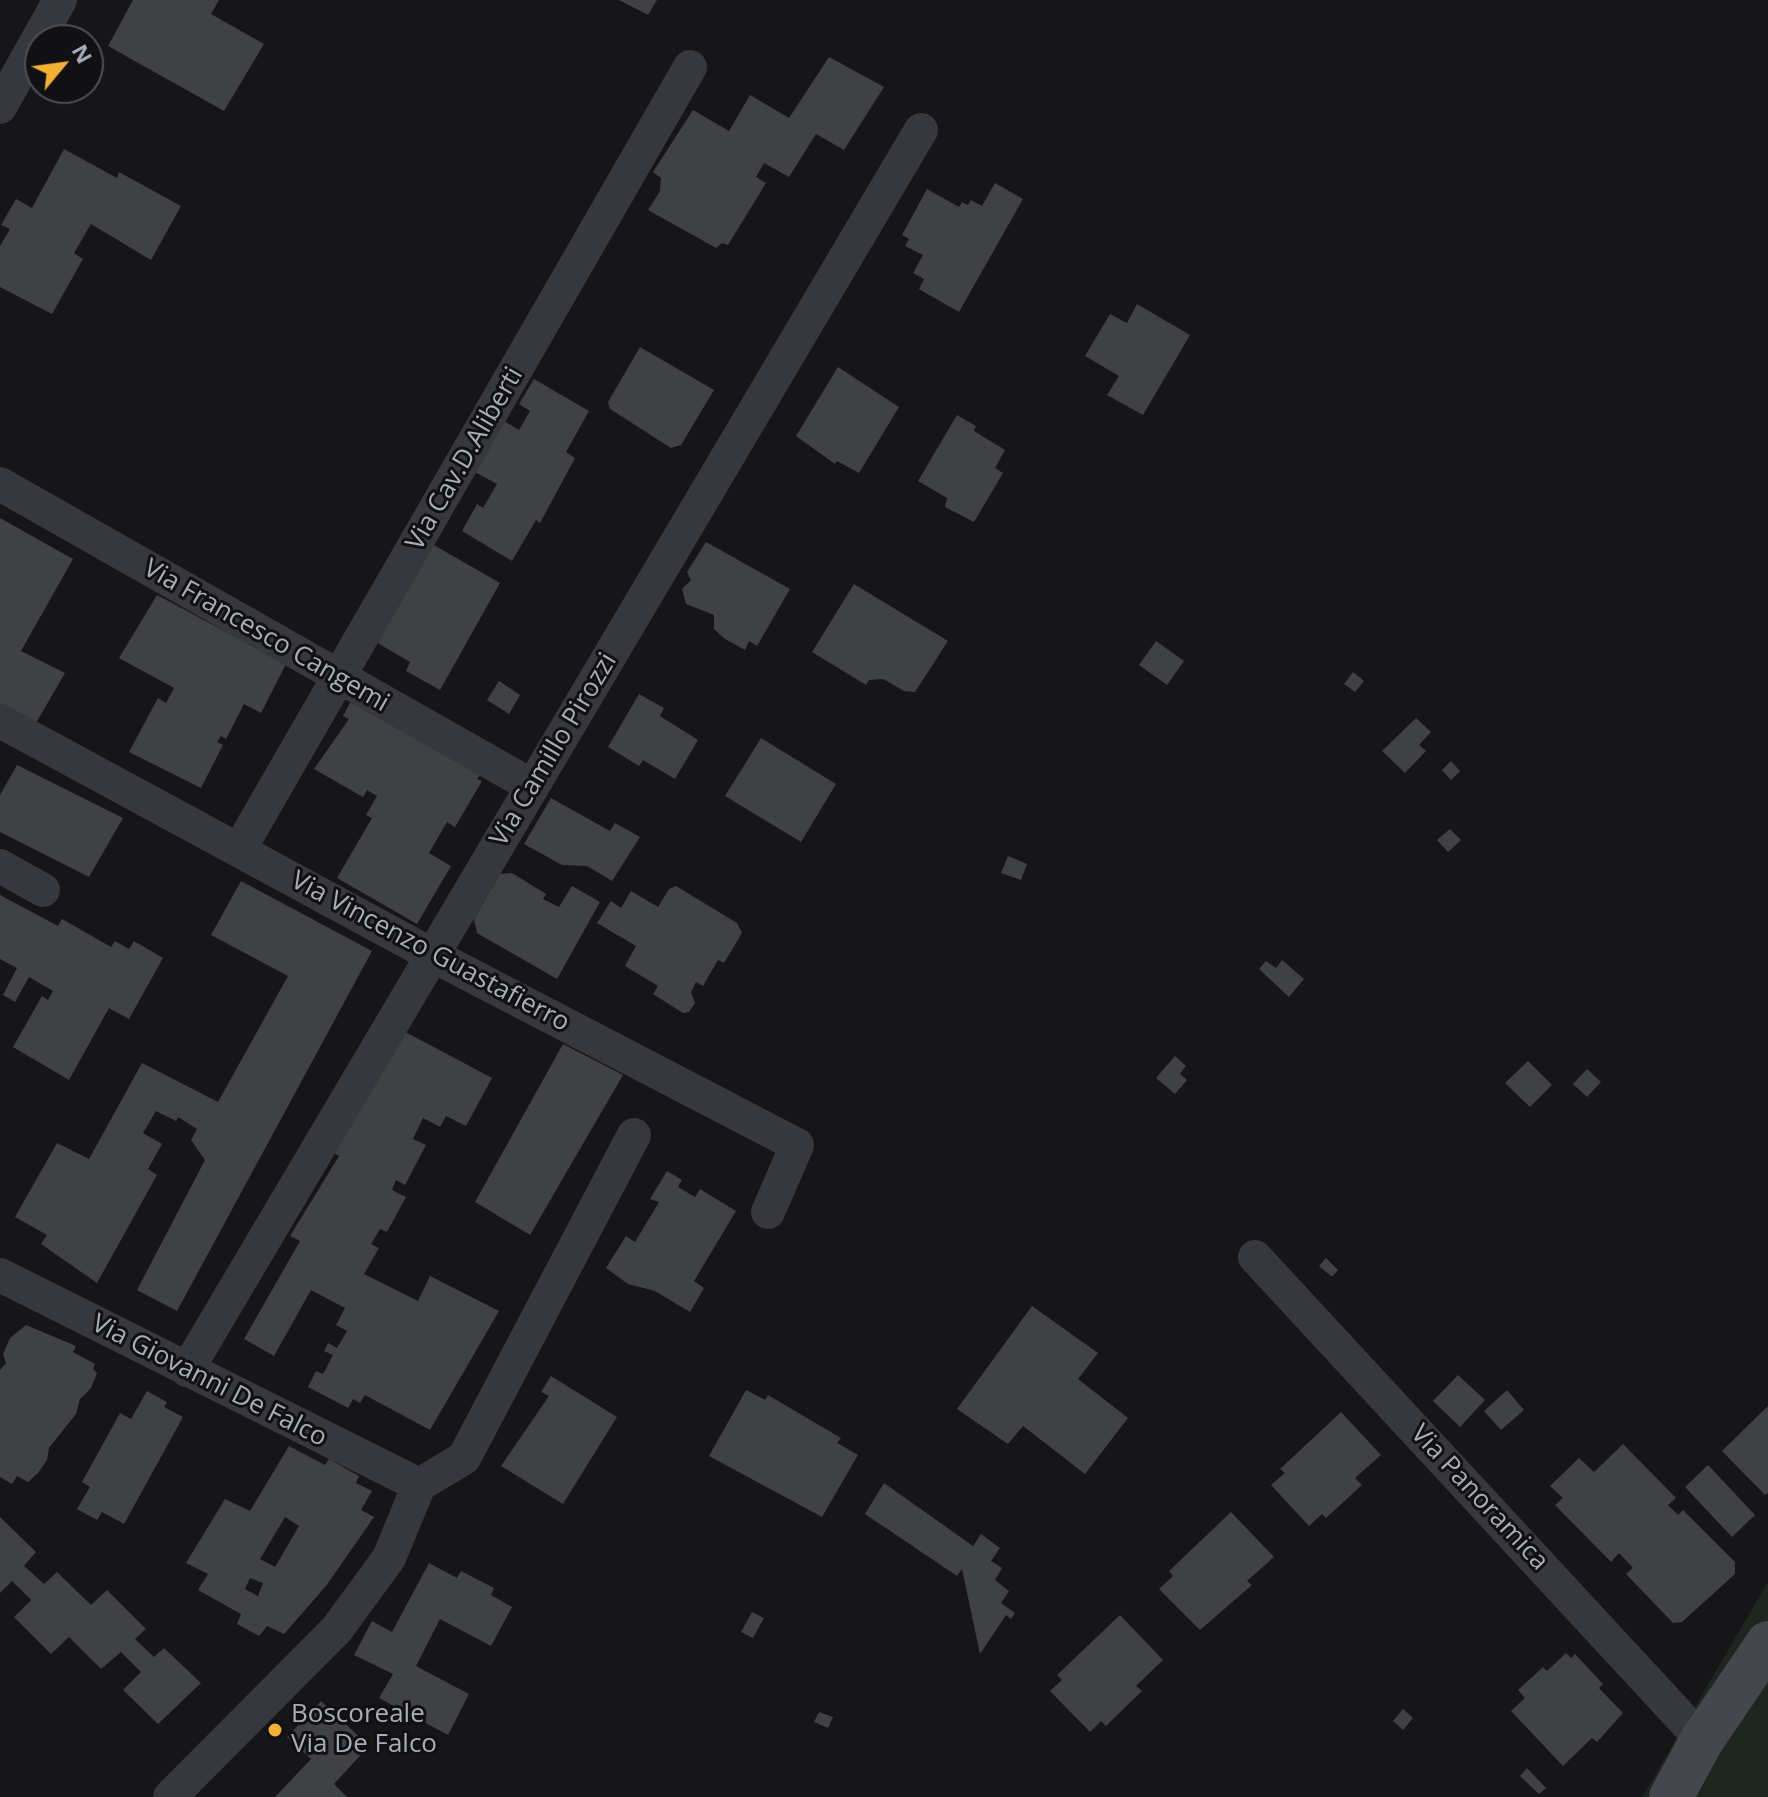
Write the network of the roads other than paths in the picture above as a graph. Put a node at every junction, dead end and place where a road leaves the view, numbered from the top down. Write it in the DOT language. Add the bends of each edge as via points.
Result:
graph roads {
  1 [pos="60,0"];
  2 [pos="690,67"];
  3 [pos="0,107"];
  4 [pos="921,130"];
  5 [pos="0,484"];
  6 [pos="340,678"];
  7 [pos="0,721"];
  8 [pos="532,786"];
  9 [pos="239,850"];
  10 [pos="0,866"];
  11 [pos="43,890"];
  12 [pos="432,955"];
  13 [pos="634,1135"];
  14 [pos="768,1212"];
  15 [pos="1255,1257"];
  16 [pos="0,1275"];
  17 [pos="187,1370"];
  18 [pos="419,1485"];
  19 [pos="1768,1643"];
  20 [pos="1702,1740"];
  21 [pos="170,1797"];
  22 [pos="1671,1797"];
  1 -- 3 [label="street"];
  2 -- 6 [label="street, Via Cav.D.Aliberti"];
  4 -- 8 [label="street, Via Camillo Pirozzi"];
  5 -- 6 [label="street, Via Francesco Cangemi"];
  6 -- 8 [label="street, Via Francesco Cangemi"];
  6 -- 9 [label="street, Via Cav.D.Aliberti"];
  7 -- 9 [label="street, Via Vincenzo Guastafierro"];
  8 -- 12 [label="street, Via Camillo Pirozzi"];
  9 -- 12 [label="street, Via Vincenzo Guastafierro"];
  10 -- 11 [label="street"];
  12 -- 14 [label="street, Via Vincenzo Guastafierro" via="797,1145"];
  12 -- 17 [label="street, Via Camillo Pirozzi"];
  13 -- 18 [label="street" via="464,1458"];
  15 -- 20 [label="street, Via Panoramica"];
  16 -- 17 [label="street, Via Giovanni De Falco"];
  17 -- 18 [label="street, Via Giovanni De Falco"];
  18 -- 21 [label="street" via="389,1558 337,1629"];
  19 -- 20 [label="street"];
  20 -- 22 [label="street"];
}
